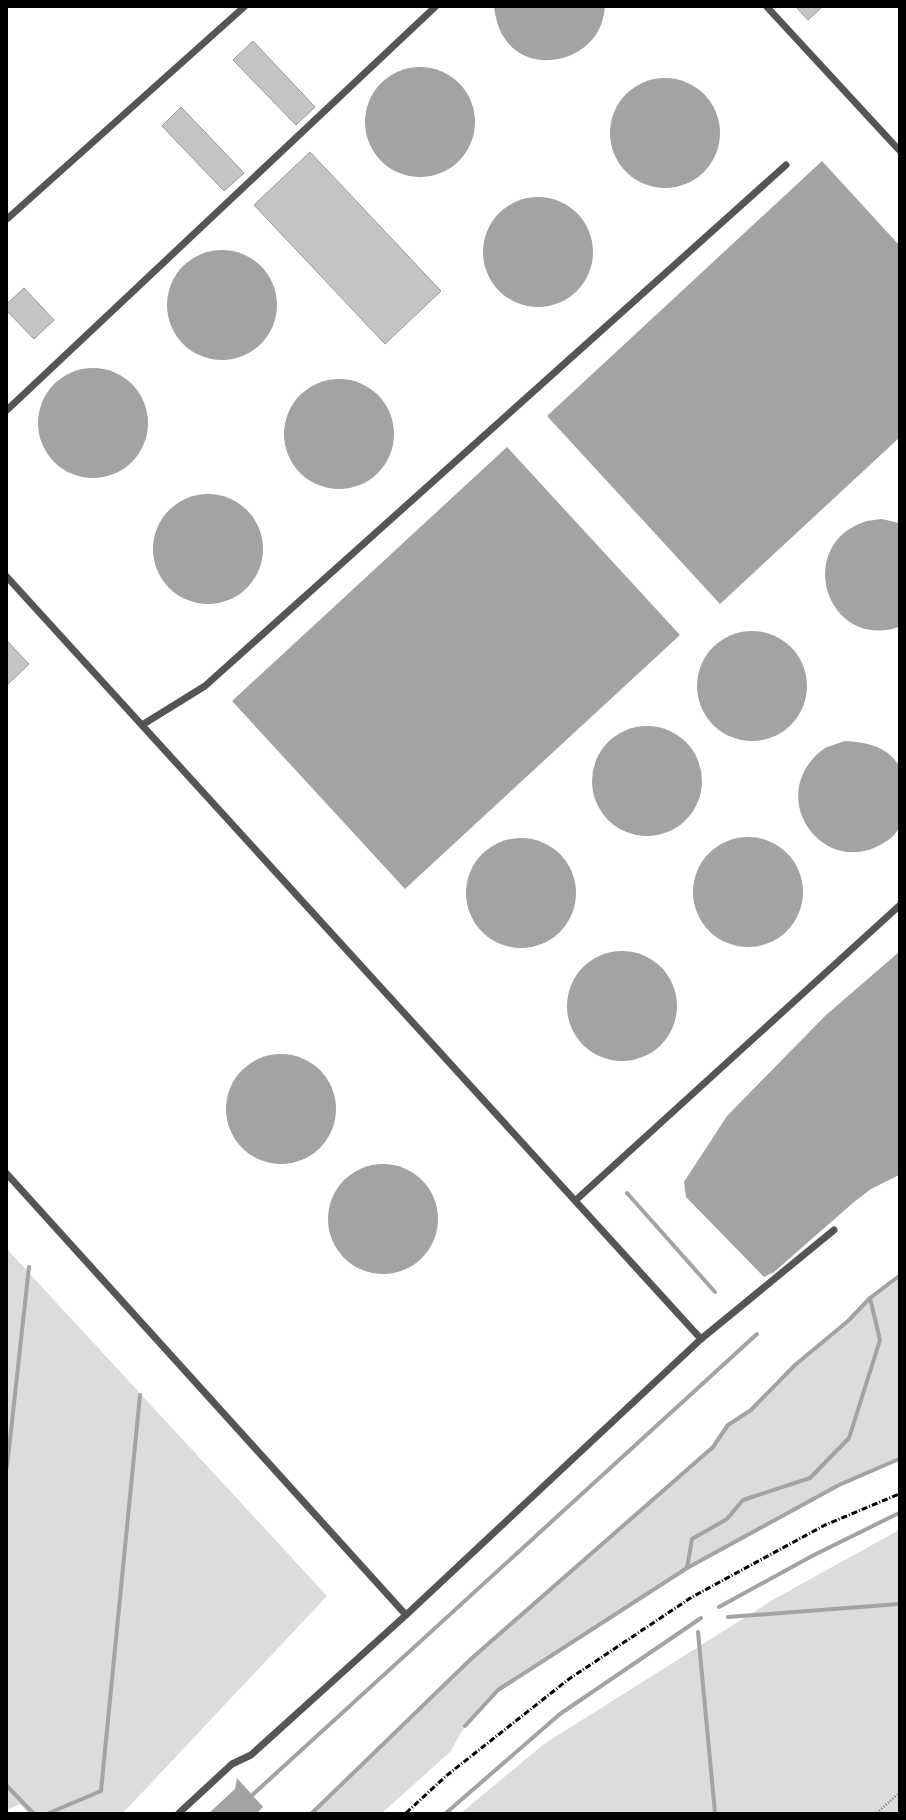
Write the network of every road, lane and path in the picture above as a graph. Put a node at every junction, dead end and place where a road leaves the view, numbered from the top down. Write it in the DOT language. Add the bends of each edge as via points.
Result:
graph roads {
  1 [pos="244,7"];
  2 [pos="435,7"];
  3 [pos="767,7"];
  4 [pos="899,150"];
  5 [pos="786,165"];
  6 [pos="7,219"];
  7 [pos="7,410"];
  8 [pos="7,578"];
  9 [pos="142,726"];
  10 [pos="899,906"];
  11 [pos="7,1174"];
  12 [pos="576,1200"];
  13 [pos="834,1230"];
  14 [pos="701,1339"];
  15 [pos="406,1615"];
  16 [pos="899,1793"];
  17 [pos="179,1813"];
  18 [pos="877,1813"];
  1 -- 6 [label="lane"];
  2 -- 7 [label="lane"];
  3 -- 4 [label="lane"];
  5 -- 9 [label="lane" via="204,686"];
  8 -- 9 [label="lane"];
  9 -- 12 [label="lane"];
  10 -- 12 [label="lane"];
  11 -- 15 [label="lane"];
  12 -- 14 [label="lane"];
  13 -- 14 [label="lane"];
  14 -- 15 [label="lane"];
  15 -- 17 [label="lane" via="251,1755 232,1764"];
  16 -- 18 [label="path"];
}
